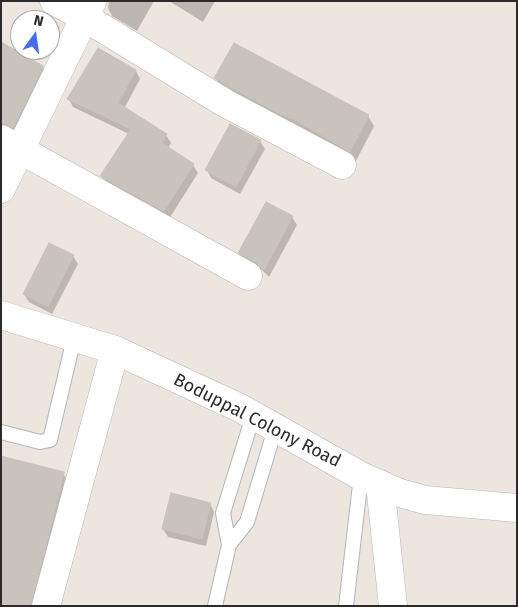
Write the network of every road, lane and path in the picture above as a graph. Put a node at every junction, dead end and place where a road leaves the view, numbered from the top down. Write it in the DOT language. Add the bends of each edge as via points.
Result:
graph roads {
  1 [pos="54,1"];
  2 [pos="88,9"];
  3 [pos="11,145"];
  4 [pos="342,165"];
  5 [pos="1,190"];
  6 [pos="248,276"];
  7 [pos="1,315"];
  8 [pos="74,338"];
  9 [pos="115,350"];
  10 [pos="264,423"];
  11 [pos="1,432"];
  12 [pos="371,480"];
  13 [pos="517,508"];
  14 [pos="229,545"];
  15 [pos="46,606"];
  16 [pos="215,606"];
  17 [pos="346,606"];
  18 [pos="393,606"];
  1 -- 2 [label="street"];
  2 -- 3 [label="street"];
  2 -- 4 [label="street" via="225,103"];
  3 -- 5 [label="street"];
  3 -- 6 [label="street"];
  7 -- 8 [label="street, Boduppal Colony Road"];
  8 -- 9 [label="street, Boduppal Colony Road"];
  8 -- 11 [label="lane" via="50,440 40,442"];
  9 -- 10 [label="street, Boduppal Colony Road" via="240,408"];
  9 -- 15 [label="street"];
  10 -- 12 [label="street, Boduppal Colony Road"];
  10 -- 14 [label="lane" via="247,522"];
  10 -- 14 [label="lane" via="223,513"];
  12 -- 13 [label="street, Boduppal Colony Road" via="425,500"];
  12 -- 17 [label="lane"];
  12 -- 18 [label="street"];
  14 -- 16 [label="lane"];
}
